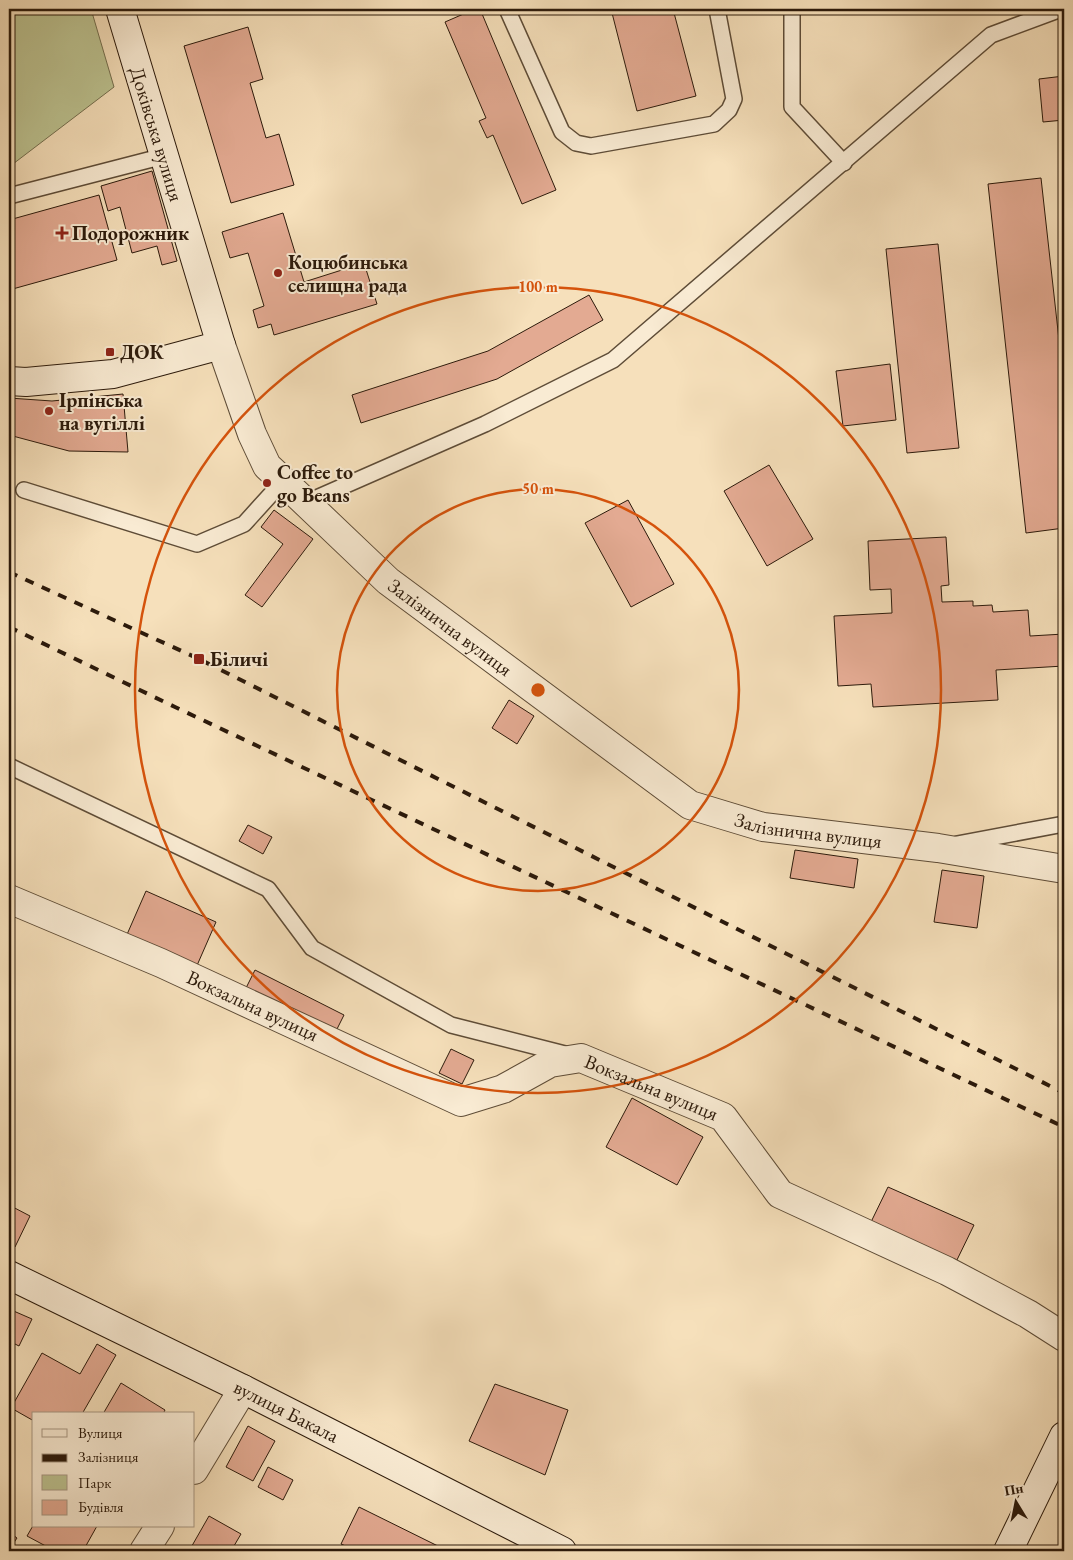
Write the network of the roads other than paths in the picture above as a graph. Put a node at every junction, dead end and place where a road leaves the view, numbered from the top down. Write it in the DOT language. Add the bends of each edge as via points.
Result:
graph roads {
  1 [pos="120,9"];
  2 [pos="507,9"];
  3 [pos="717,9"];
  4 [pos="792,9"];
  5 [pos="1061,9"];
  6 [pos="164,156"];
  7 [pos="844,163"];
  8 [pos="9,196"];
  9 [pos="221,345"];
  10 [pos="9,381"];
  11 [pos="283,481"];
  12 [pos="24,490"];
  13 [pos="305,503"];
  14 [pos="9,766"];
  15 [pos="1064,824"];
  16 [pos="938,848"];
  17 [pos="1064,868"];
  18 [pos="9,899"];
  19 [pos="581,1058"];
  20 [pos="9,1275"];
  21 [pos="1064,1337"];
  22 [pos="243,1389"];
  23 [pos="1064,1436"];
  24 [pos="195,1468"];
  25 [pos="159,1528"];
  26 [pos="555,1550"];
  27 [pos="144,1551"];
  28 [pos="1008,1551"];
  1 -- 6 [label="street, Доківська вулиця"];
  2 -- 3 [label="lane" via="562,132 576,143 591,146 714,124 729,110 734,98"];
  4 -- 7 [label="lane" via="792,107"];
  5 -- 7 [label="lane" via="991,36"];
  6 -- 8 [label="lane"];
  6 -- 9 [label="street, Доківська вулиця"];
  7 -- 13 [label="lane" via="613,360 485,424"];
  9 -- 10 [label="street" via="113,374"];
  9 -- 11 [label="street, Залізнична вулиця" via="252,434 267,466"];
  11 -- 12 [label="lane" via="244,524 197,544"];
  11 -- 13 [label="street, Залізнична вулиця"];
  13 -- 16 [label="street, Залізнична вулиця" via="388,581 690,805 763,827"];
  14 -- 19 [label="lane" via="268,889 312,948 451,1025"];
  15 -- 16 [label="lane"];
  16 -- 17 [label="street, Залізнична вулиця"];
  18 -- 19 [label="street, Вокзальна вулиця" via="161,963 461,1102 503,1089 550,1063"];
  19 -- 21 [label="street, Вокзальна вулиця" via="724,1118 780,1194 947,1271"];
  20 -- 22 [label="street, вулиця Бакала"];
  22 -- 24 [label="street"];
  22 -- 26 [label="street, вулиця Бакала"];
  23 -- 28 [label="street"];
  25 -- 27 [label="street"];
}
